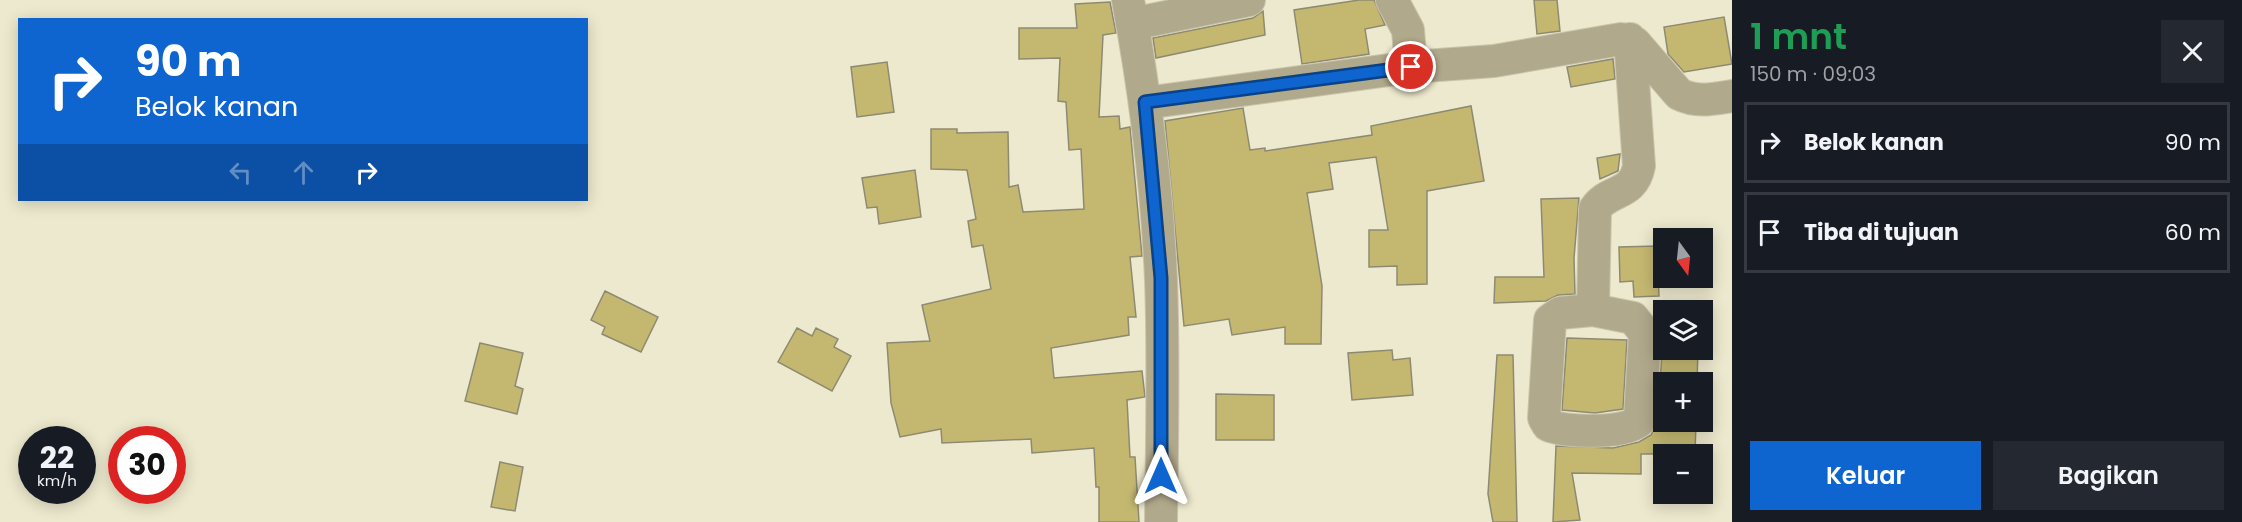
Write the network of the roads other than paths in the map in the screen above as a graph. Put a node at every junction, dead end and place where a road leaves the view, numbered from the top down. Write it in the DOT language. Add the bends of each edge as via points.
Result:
graph roads {
  1 [pos="1249,0"];
  2 [pos="1392,0"];
  3 [pos="1130,12"];
  4 [pos="1630,39"];
  5 [pos="1411,67"];
  6 [pos="1732,96"];
  7 [pos="1145,102"];
  8 [pos="1593,310"];
  9 [pos="1161,522"];
  1 -- 3 [label="street"];
  2 -- 5 [label="street" via="1408,30"];
  3 -- 7 [label="street"];
  4 -- 5 [label="street" via="1494,61"];
  4 -- 6 [label="street" via="1679,94 1696,100"];
  4 -- 8 [label="street" via="1640,166 1633,183 1595,209"];
  5 -- 7 [label="street"];
  7 -- 9 [label="street" via="1161,278"];
  8 -- 8 [label="street" via="1560,313 1550,320 1544,418 1548,425 1561,429 1630,428 1640,420 1645,333 1633,318"];
}
